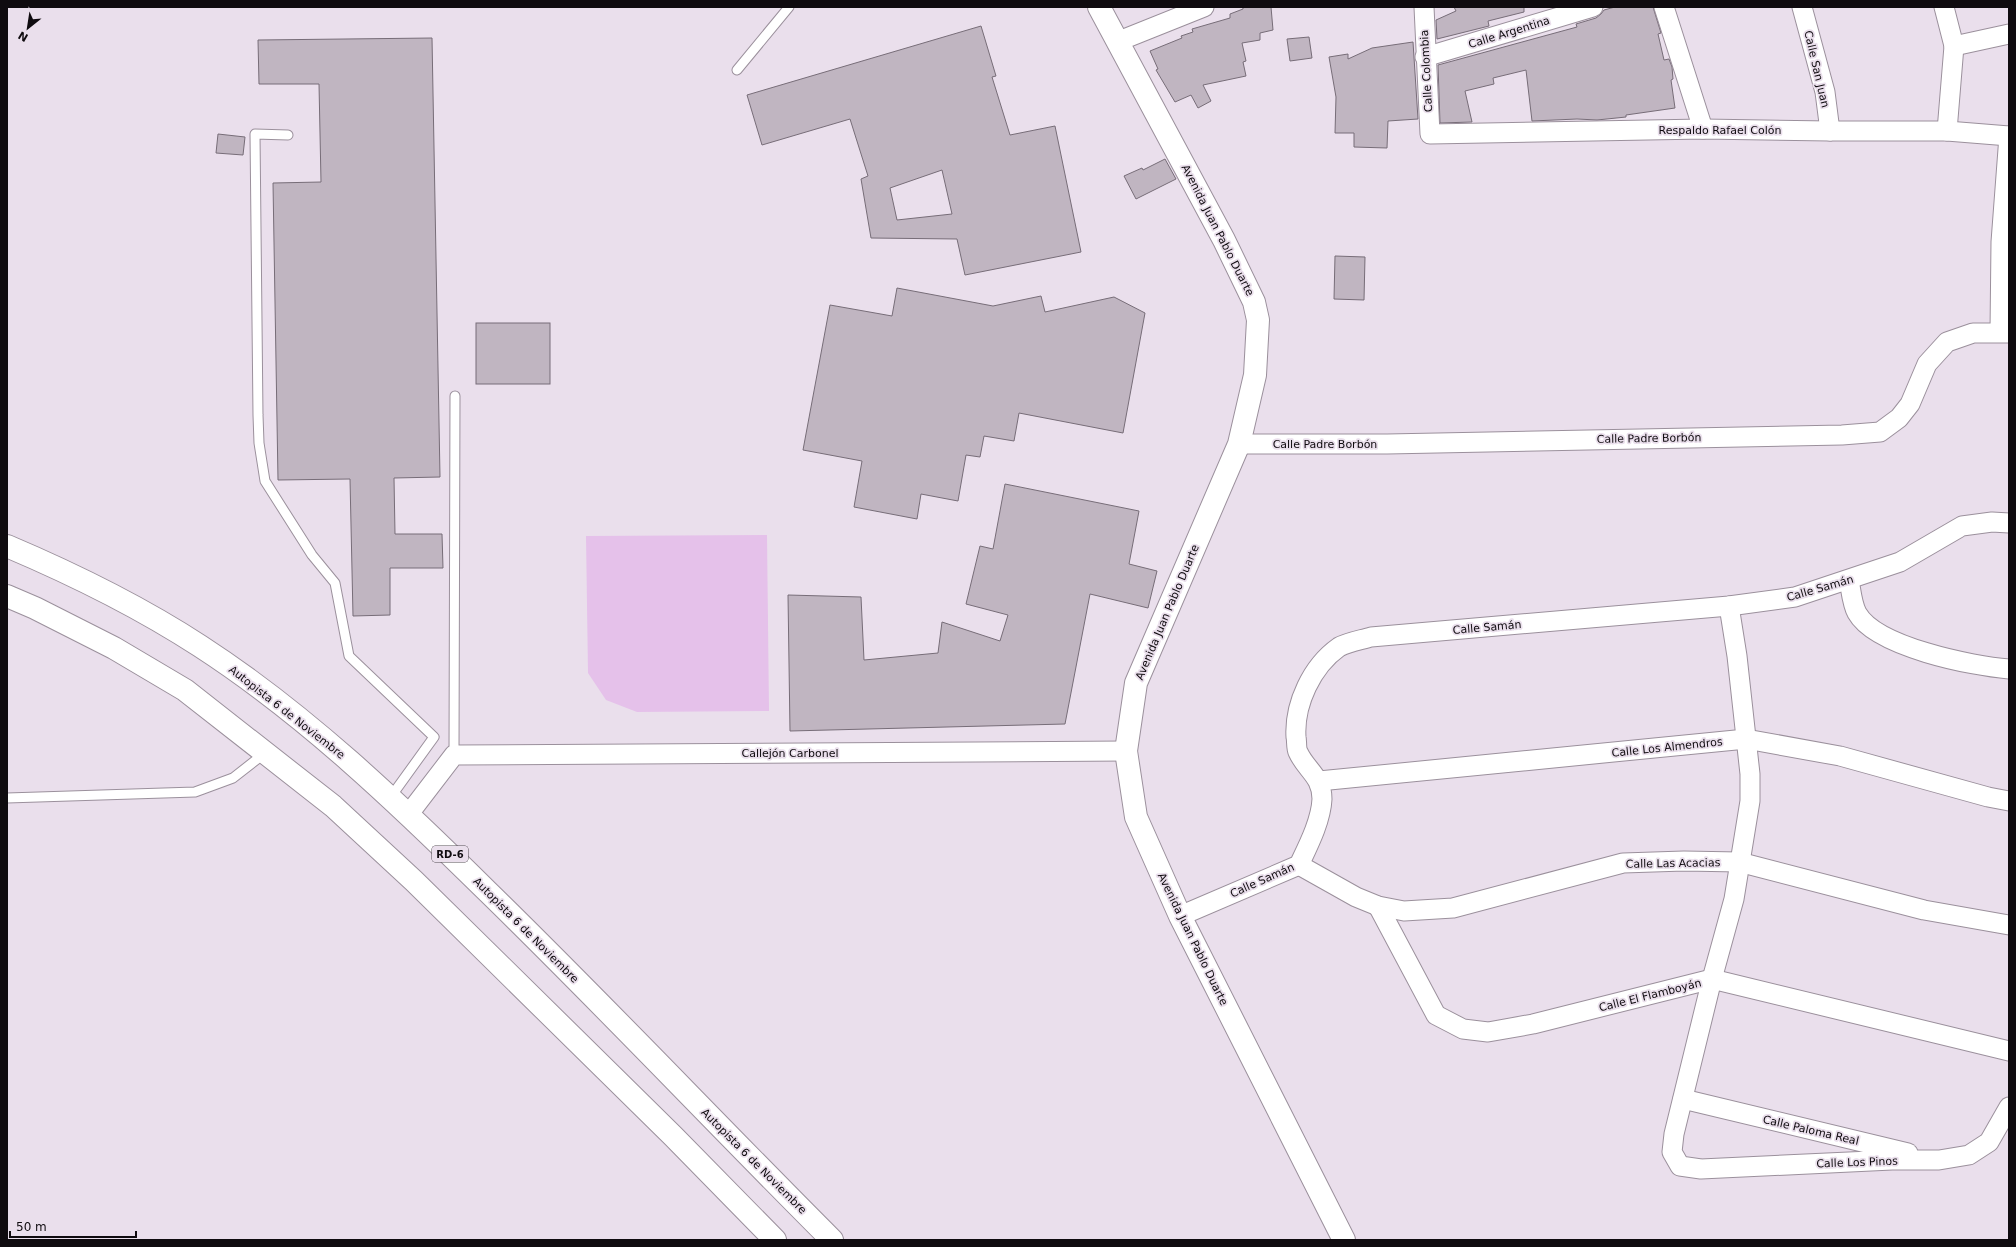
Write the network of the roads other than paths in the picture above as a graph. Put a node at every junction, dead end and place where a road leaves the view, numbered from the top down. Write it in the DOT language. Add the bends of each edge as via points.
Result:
graph roads {
  1 [pos="789,7"];
  2 [pos="1099,7"];
  3 [pos="1204,7"];
  4 [pos="1424,7"];
  5 [pos="1593,7"];
  6 [pos="1664,7"];
  7 [pos="1802,7"];
  8 [pos="1944,7"];
  9 [pos="2009,34"];
  10 [pos="1119,41"];
  11 [pos="1954,46"];
  12 [pos="1425,57"];
  13 [pos="737,70"];
  14 [pos="1703,129"];
  15 [pos="1947,131"];
  16 [pos="1830,132"];
  17 [pos="1430,134"];
  18 [pos="288,135"];
  19 [pos="2009,136"];
  20 [pos="2004,332"];
  21 [pos="455,396"];
  22 [pos="1239,444"];
  23 [pos="2003,520"];
  24 [pos="7,546"];
  25 [pos="1849,580"];
  26 [pos="7,596"];
  27 [pos="1729,606"];
  28 [pos="2009,669"];
  29 [pos="1746,739"];
  30 [pos="1126,751"];
  31 [pos="266,752"];
  32 [pos="454,755"];
  33 [pos="1319,781"];
  34 [pos="7,798"];
  35 [pos="390,798"];
  36 [pos="2009,801"];
  37 [pos="408,815"];
  38 [pos="1739,862"];
  39 [pos="1299,865"];
  40 [pos="1378,906"];
  41 [pos="1180,916"];
  42 [pos="2009,925"];
  43 [pos="1712,979"];
  44 [pos="2009,1051"];
  45 [pos="1683,1099"];
  46 [pos="2009,1107"];
  47 [pos="1939,1160"];
  48 [pos="775,1240"];
  49 [pos="832,1240"];
  50 [pos="1344,1240"];
  1 -- 13 [label="lane"];
  2 -- 10 [label="main road, Avenida Juan Pablo Duarte"];
  3 -- 10 [label="street"];
  4 -- 12 [label="street, Calle Colombia"];
  5 -- 12 [label="street, Calle Argentina"];
  6 -- 14 [label="street"];
  7 -- 16 [label="street, Calle San Juan" via="1825,92"];
  8 -- 11 [label="street"];
  9 -- 11 [label="street"];
  10 -- 22 [label="main road, Avenida Juan Pablo Duarte" via="1254,302 1258,320 1255,375"];
  11 -- 15 [label="street"];
  12 -- 17 [label="street, Calle Colombia"];
  14 -- 16 [label="street, Respaldo Rafael Colón"];
  14 -- 17 [label="street, Respaldo Rafael Colón"];
  15 -- 16 [label="street, Respaldo Rafael Colón"];
  15 -- 19 [label="street, Respaldo Rafael Colón"];
  18 -- 35 [label="lane" via="255,134 258,415 262,470 269,491 312,555 335,582 349,656 434,737"];
  19 -- 20 [label="street" via="2001,242"];
  20 -- 22 [label="street, Calle Padre Borbón" via="1973,333 1947,342 1927,364 1910,404 1899,418 1880,432 1842,435 1387,444"];
  21 -- 32 [label="lane"];
  22 -- 30 [label="main road, Avenida Juan Pablo Duarte" via="1136,683"];
  23 -- 25 [label="street, Calle Samán" via="1962,526 1900,562"];
  24 -- 35 [label="main road, Autopista 6 de Noviembre / RD-6" via="115,597 200,646 267,694 356,766"];
  25 -- 27 [label="street, Calle Samán" via="1795,597"];
  25 -- 28 [label="street" via="1857,613 1875,631 1908,648 1982,666"];
  26 -- 31 [label="main road" via="114,648 185,690"];
  27 -- 29 [label="street"];
  27 -- 33 [label="street, Calle Samán" via="1371,637 1341,646 1327,656 1313,677 1301,700 1296,726 1297,751"];
  29 -- 33 [label="street, Calle Los Almendros"];
  29 -- 36 [label="street, Calle Los Almendros" via="1840,756"];
  29 -- 38 [label="street" via="1750,801"];
  30 -- 32 [label="street, Callejón Carbonel"];
  30 -- 41 [label="main road, Avenida Juan Pablo Duarte" via="1136,817"];
  31 -- 34 [label="lane" via="233,778 195,792"];
  31 -- 48 [label="main road" via="334,806 414,881 674,1136"];
  32 -- 37 [label="street"];
  33 -- 39 [label="street, Calle Samán" via="1322,800 1314,834"];
  35 -- 37 [label="main road, Autopista 6 de Noviembre / RD-6"];
  37 -- 49 [label="main road, Autopista 6 de Noviembre / RD-6" via="551,954"];
  38 -- 40 [label="street, Calle Las Acacias" via="1684,860 1623,863 1454,908 1404,911"];
  38 -- 42 [label="street, Calle Las Acacias" via="1924,910"];
  38 -- 43 [label="street" via="1734,899"];
  39 -- 40 [label="street, Calle Las Acacias"];
  39 -- 41 [label="street, Calle Samán"];
  40 -- 43 [label="street, Calle El Flamboyán" via="1436,1015 1463,1029 1488,1032 1533,1024"];
  41 -- 50 [label="main road, Avenida Juan Pablo Duarte"];
  43 -- 44 [label="street, Calle El Flamboyán"];
  43 -- 45 [label="street"];
  45 -- 47 [label="street, Calle Paloma Real"];
  45 -- 47 [label="street, Calle Los Pinos" via="1672,1152 1680,1166 1701,1169"];
  46 -- 47 [label="street, Calle Los Pinos" via="1989,1142 1969,1155"];
}
